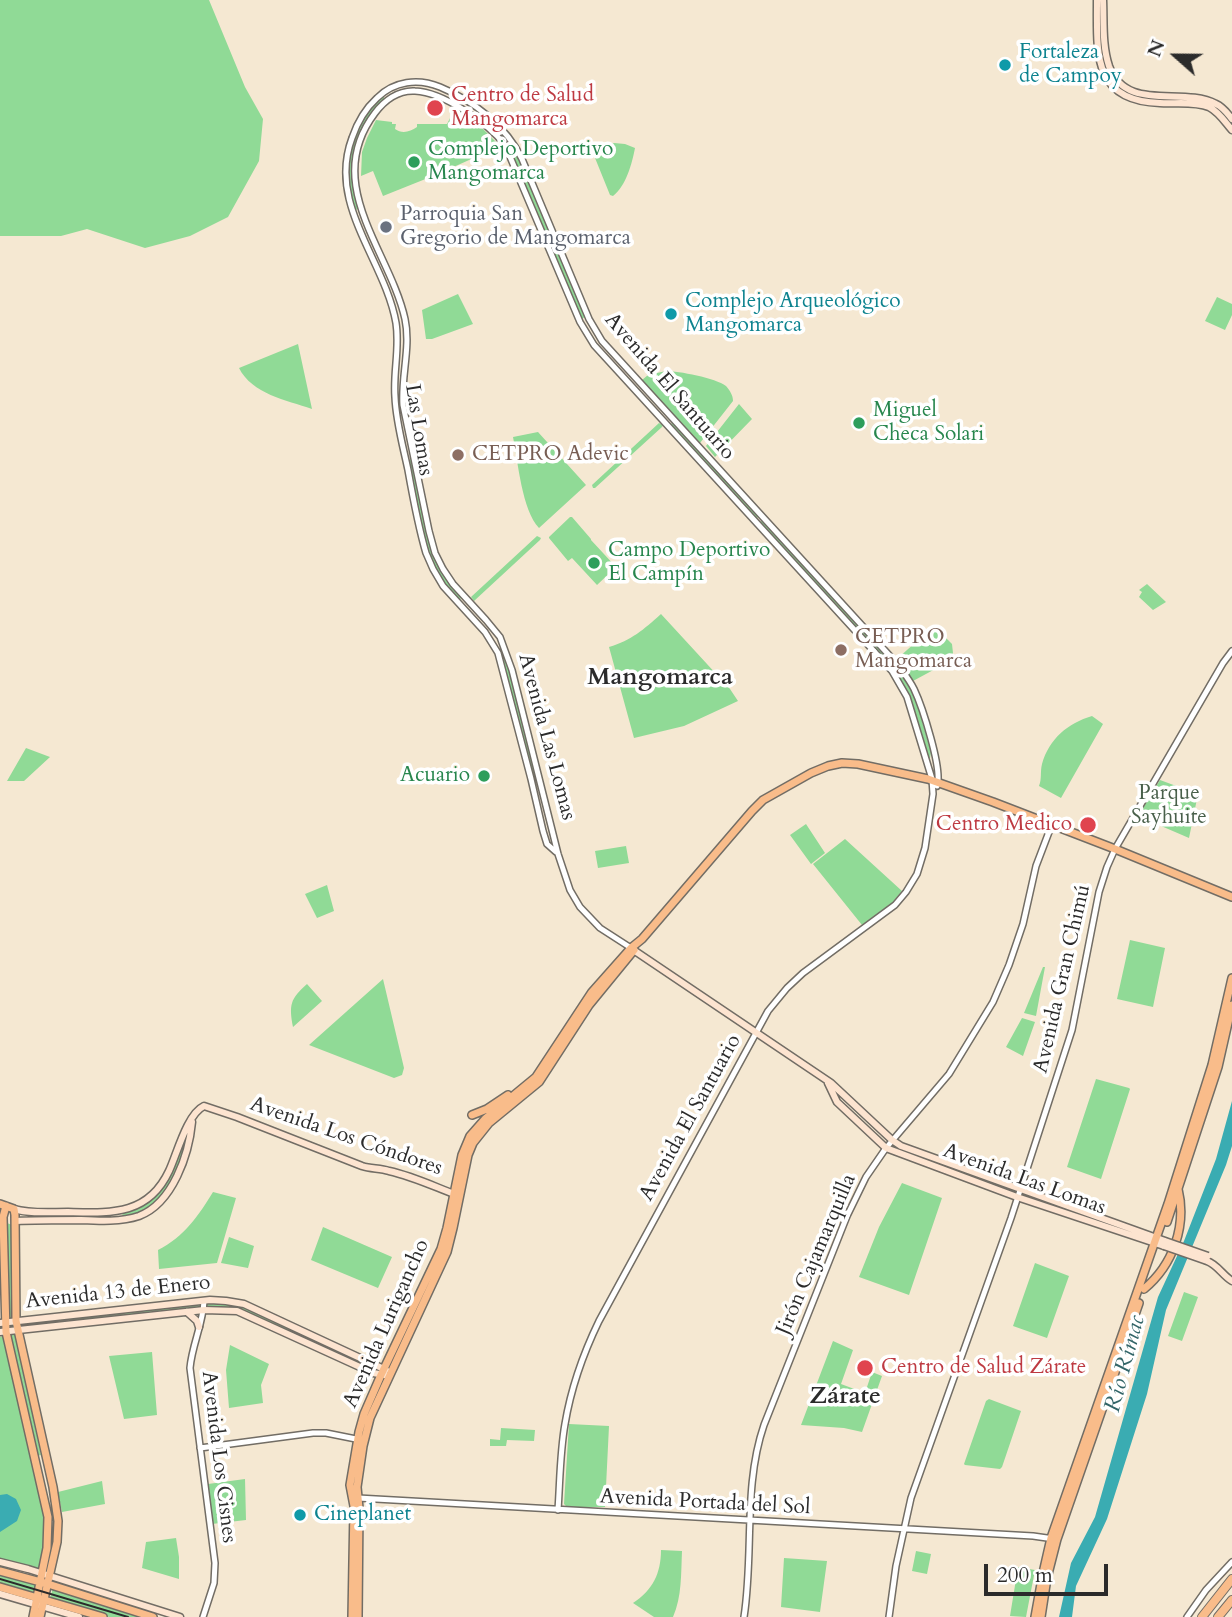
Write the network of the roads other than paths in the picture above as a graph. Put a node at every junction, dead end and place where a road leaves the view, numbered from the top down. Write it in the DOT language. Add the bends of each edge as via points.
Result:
graph roads {
  1 [pos="1097,0"];
  2 [pos="1103,0"];
  3 [pos="1232,119"];
  4 [pos="1232,130"];
  5 [pos="361,211"];
  6 [pos="353,214"];
  7 [pos="467,598"];
  8 [pos="460,605"];
  9 [pos="505,650"];
  10 [pos="885,650"];
  11 [pos="1232,651"];
  12 [pos="498,653"];
  13 [pos="878,656"];
  14 [pos="915,693"];
  15 [pos="907,697"];
  16 [pos="539,777"];
  17 [pos="531,779"];
  18 [pos="934,781"];
  19 [pos="548,813"];
  20 [pos="539,815"];
  21 [pos="1052,824"];
  22 [pos="1115,849"];
  23 [pos="558,854"];
  24 [pos="1232,897"];
  25 [pos="634,947"];
  26 [pos="1232,978"];
  27 [pos="1232,1005"];
  28 [pos="756,1033"];
  29 [pos="563,1041"];
  30 [pos="827,1081"];
  31 [pos="519,1092"];
  32 [pos="472,1115"];
  33 [pos="192,1120"];
  34 [pos="879,1128"];
  35 [pos="873,1135"];
  36 [pos="892,1140"];
  37 [pos="886,1148"];
  38 [pos="1020,1189"];
  39 [pos="1178,1189"];
  40 [pos="454,1194"];
  41 [pos="1017,1197"];
  42 [pos="3,1205"];
  43 [pos="14,1209"];
  44 [pos="2,1217"];
  45 [pos="16,1221"];
  46 [pos="1160,1242"];
  47 [pos="1232,1281"];
  48 [pos="1144,1289"];
  49 [pos="204,1301"];
  50 [pos="204,1310"];
  51 [pos="187,1312"];
  52 [pos="16,1321"];
  53 [pos="2,1323"];
  54 [pos="199,1327"];
  55 [pos="18,1331"];
  56 [pos="3,1332"];
  57 [pos="386,1373"];
  58 [pos="361,1439"];
  59 [pos="200,1448"];
  60 [pos="355,1498"];
  61 [pos="558,1510"];
  62 [pos="750,1521"];
  63 [pos="903,1530"];
  64 [pos="1033,1536"];
  65 [pos="1054,1539"];
  66 [pos="1046,1555"];
  67 [pos="0,1562"];
  68 [pos="1232,1562"];
  69 [pos="0,1571"];
  70 [pos="46,1579"];
  71 [pos="1232,1579"];
  72 [pos="0,1587"];
  73 [pos="0,1594"];
  74 [pos="1232,1600"];
  75 [pos="40,1601"];
  76 [pos="33,1617"];
  77 [pos="40,1617"];
  78 [pos="79,1617"];
  79 [pos="103,1617"];
  80 [pos="153,1617"];
  81 [pos="180,1617"];
  82 [pos="203,1617"];
  83 [pos="352,1617"];
  84 [pos="358,1617"];
  85 [pos="744,1617"];
  86 [pos="888,1617"];
  87 [pos="1035,1617"];
  88 [pos="1041,1617"];
  89 [pos="1187,1617"];
  90 [pos="1202,1617"];
  91 [pos="1218,1617"];
  1 -- 4 [label="main road" via="1099,57 1105,75 1118,91 1138,101 1206,106"];
  2 -- 3 [label="main road" via="1107,57 1121,84 1144,94 1213,102"];
  5 -- 7 [label="street, Las Lomas" via="406,321 403,405 432,545 447,577"];
  5 -- 13 [label="street, Avenida El Santuario" via="354,181 357,150 369,121 388,99 413,90 435,95 492,130 508,149 580,322 594,345"];
  6 -- 8 [label="street, Las Lomas" via="396,321 396,410 423,544 438,579"];
  6 -- 10 [label="street, Avenida El Santuario" via="346,185 348,148 364,113 383,92 406,82 432,84 489,117 516,146 602,341"];
  7 -- 9 [label="street, Avenida Las Lomas" via="494,629"];
  8 -- 12 [label="street, Avenida Las Lomas"];
  9 -- 12 [label="street"];
  9 -- 16 [label="street, Avenida Las Lomas"];
  10 -- 13 [label="street"];
  10 -- 14 [label="street, Avenida El Santuario"];
  11 -- 22 [label="street, Avenida Gran Chimú"];
  12 -- 17 [label="street, Avenida Las Lomas"];
  13 -- 15 [label="street, Avenida El Santuario"];
  14 -- 15 [label="street"];
  14 -- 18 [label="street, Avenida El Santuario" via="929,735"];
  15 -- 18 [label="street, Avenida El Santuario"];
  16 -- 17 [label="street"];
  16 -- 19 [label="street, Avenida Las Lomas"];
  17 -- 20 [label="street, Avenida Las Lomas"];
  18 -- 21 [label="main road, Avenida Lurigancho"];
  18 -- 25 [label="main road, Avenida Lurigancho" via="848,763 798,779 756,806"];
  18 -- 28 [label="street, Avenida El Santuario" via="922,859 906,892 877,920 787,988"];
  19 -- 20 [label="street"];
  19 -- 23 [label="street, Avenida Las Lomas"];
  20 -- 23 [label="street, Avenida Las Lomas" via="547,844"];
  21 -- 22 [label="main road, Avenida Lurigancho"];
  21 -- 36 [label="street, Jirón Cajamarquilla" via="1036,866 1023,924 993,1002 949,1074"];
  22 -- 24 [label="main road, Avenida Lurigancho"];
  22 -- 38 [label="street, Avenida Gran Chimú" via="1099,892 1072,1030"];
  23 -- 25 [label="street, Avenida Las Lomas" via="580,907 600,928"];
  25 -- 28 [label="main road, Avenida Las Lomas"];
  25 -- 29 [label="main road, Avenida Lurigancho"];
  26 -- 46 [label="main road" via="1212,1065"];
  27 -- 39 [label="main road" via="1218,1067"];
  28 -- 30 [label="main road, Avenida Las Lomas"];
  28 -- 61 [label="street, Avenida El Santuario" via="589,1342 565,1422"];
  29 -- 31 [label="main road, Avenida Lurigancho"];
  29 -- 57 [label="main road, Avenida Lurigancho" via="539,1082 489,1123 473,1143 447,1252"];
  30 -- 34 [label="main road, Avenida Las Lomas"];
  30 -- 35 [label="main road, Avenida Las Lomas" via="836,1102"];
  31 -- 32 [label="main road"];
  31 -- 40 [label="main road, Avenida Lurigancho" via="470,1136"];
  33 -- 40 [label="main road, Avenida Los Cóndores" via="204,1106 212,1108 362,1166 382,1168"];
  33 -- 43 [label="main road" via="165,1178 135,1207 105,1213"];
  33 -- 45 [label="main road" via="175,1181 147,1212 110,1221"];
  34 -- 35 [label="main road"];
  34 -- 36 [label="main road, Avenida Las Lomas"];
  35 -- 37 [label="main road, Avenida Las Lomas"];
  36 -- 37 [label="street, Jirón Cajamarquilla"];
  36 -- 38 [label="main road, Avenida Las Lomas"];
  37 -- 41 [label="main road, Avenida Las Lomas"];
  37 -- 62 [label="street, Jirón Cajamarquilla" via="851,1207 764,1425"];
  38 -- 41 [label="street, Avenida Gran Chimú"];
  38 -- 46 [label="main road, Avenida Las Lomas"];
  39 -- 46 [label="main road"];
  39 -- 48 [label="main road" via="1181,1220 1177,1240"];
  40 -- 57 [label="main road, Avenida Lurigancho" via="441,1249"];
  41 -- 46 [label="main road, Avenida Las Lomas"];
  41 -- 63 [label="street, Avenida Gran Chimú" via="915,1483"];
  42 -- 43 [label="main road"];
  42 -- 44 [label="main road"];
  43 -- 45 [label="main road"];
  44 -- 45 [label="main road"];
  44 -- 53 [label="main road"];
  45 -- 52 [label="main road"];
  46 -- 47 [label="main road, Avenida Las Lomas, bridge" via="1210,1258"];
  46 -- 48 [label="main road"];
  46 -- 65 [label="main road"];
  48 -- 65 [label="main road"];
  49 -- 50 [label="street, Avenida Los Cisnes"];
  49 -- 52 [label="main road, Avenida 13 de Enero"];
  49 -- 57 [label="main road, Avenida 13 de Enero" via="244,1304"];
  50 -- 51 [label="main road, Avenida 13 de Enero"];
  50 -- 54 [label="street, Avenida Los Cisnes"];
  50 -- 57 [label="main road, Avenida 13 de Enero" via="237,1311 373,1373"];
  51 -- 54 [label="main road"];
  51 -- 55 [label="main road, Avenida 13 de Enero"];
  52 -- 53 [label="main road, Avenida 13 de Enero"];
  52 -- 55 [label="main road"];
  53 -- 56 [label="main road"];
  54 -- 59 [label="street, Avenida Los Cisnes" via="190,1374"];
  55 -- 56 [label="main road, Avenida 13 de Enero"];
  55 -- 70 [label="main road" via="56,1507 57,1542"];
  56 -- 70 [label="main road" via="48,1517"];
  57 -- 58 [label="main road, Avenida Lurigancho" via="365,1414"];
  58 -- 59 [label="street" via="313,1433"];
  58 -- 60 [label="main road, Avenida Lurigancho" via="350,1485"];
  59 -- 82 [label="street, Avenida Los Cisnes" via="215,1563"];
  60 -- 61 [label="street, Avenida Portada del Sol"];
  60 -- 83 [label="main road, Avenida Lurigancho"];
  60 -- 84 [label="main road, Avenida Lurigancho"];
  61 -- 62 [label="street, Avenida Portada del Sol"];
  62 -- 63 [label="street, Avenida Portada del Sol"];
  62 -- 85 [label="street, Jirón Cajamarquilla"];
  63 -- 64 [label="street, Avenida Portada del Sol"];
  63 -- 86 [label="street, Avenida Gran Chimú"];
  64 -- 65 [label="street, Avenida Portada del Sol"];
  64 -- 66 [label="street"];
  65 -- 66 [label="main road"];
  65 -- 88 [label="main road"];
  66 -- 87 [label="main road"];
  67 -- 70 [label="main road"];
  68 -- 89 [label="street"];
  69 -- 70 [label="main road"];
  70 -- 75 [label="main road"];
  70 -- 80 [label="main road"];
  70 -- 81 [label="main road"];
  71 -- 90 [label="highway"];
  72 -- 75 [label="main road"];
  73 -- 75 [label="main road"];
  74 -- 91 [label="highway"];
  75 -- 76 [label="main road"];
  75 -- 77 [label="main road"];
  75 -- 78 [label="main road"];
  75 -- 79 [label="main road"];
}
